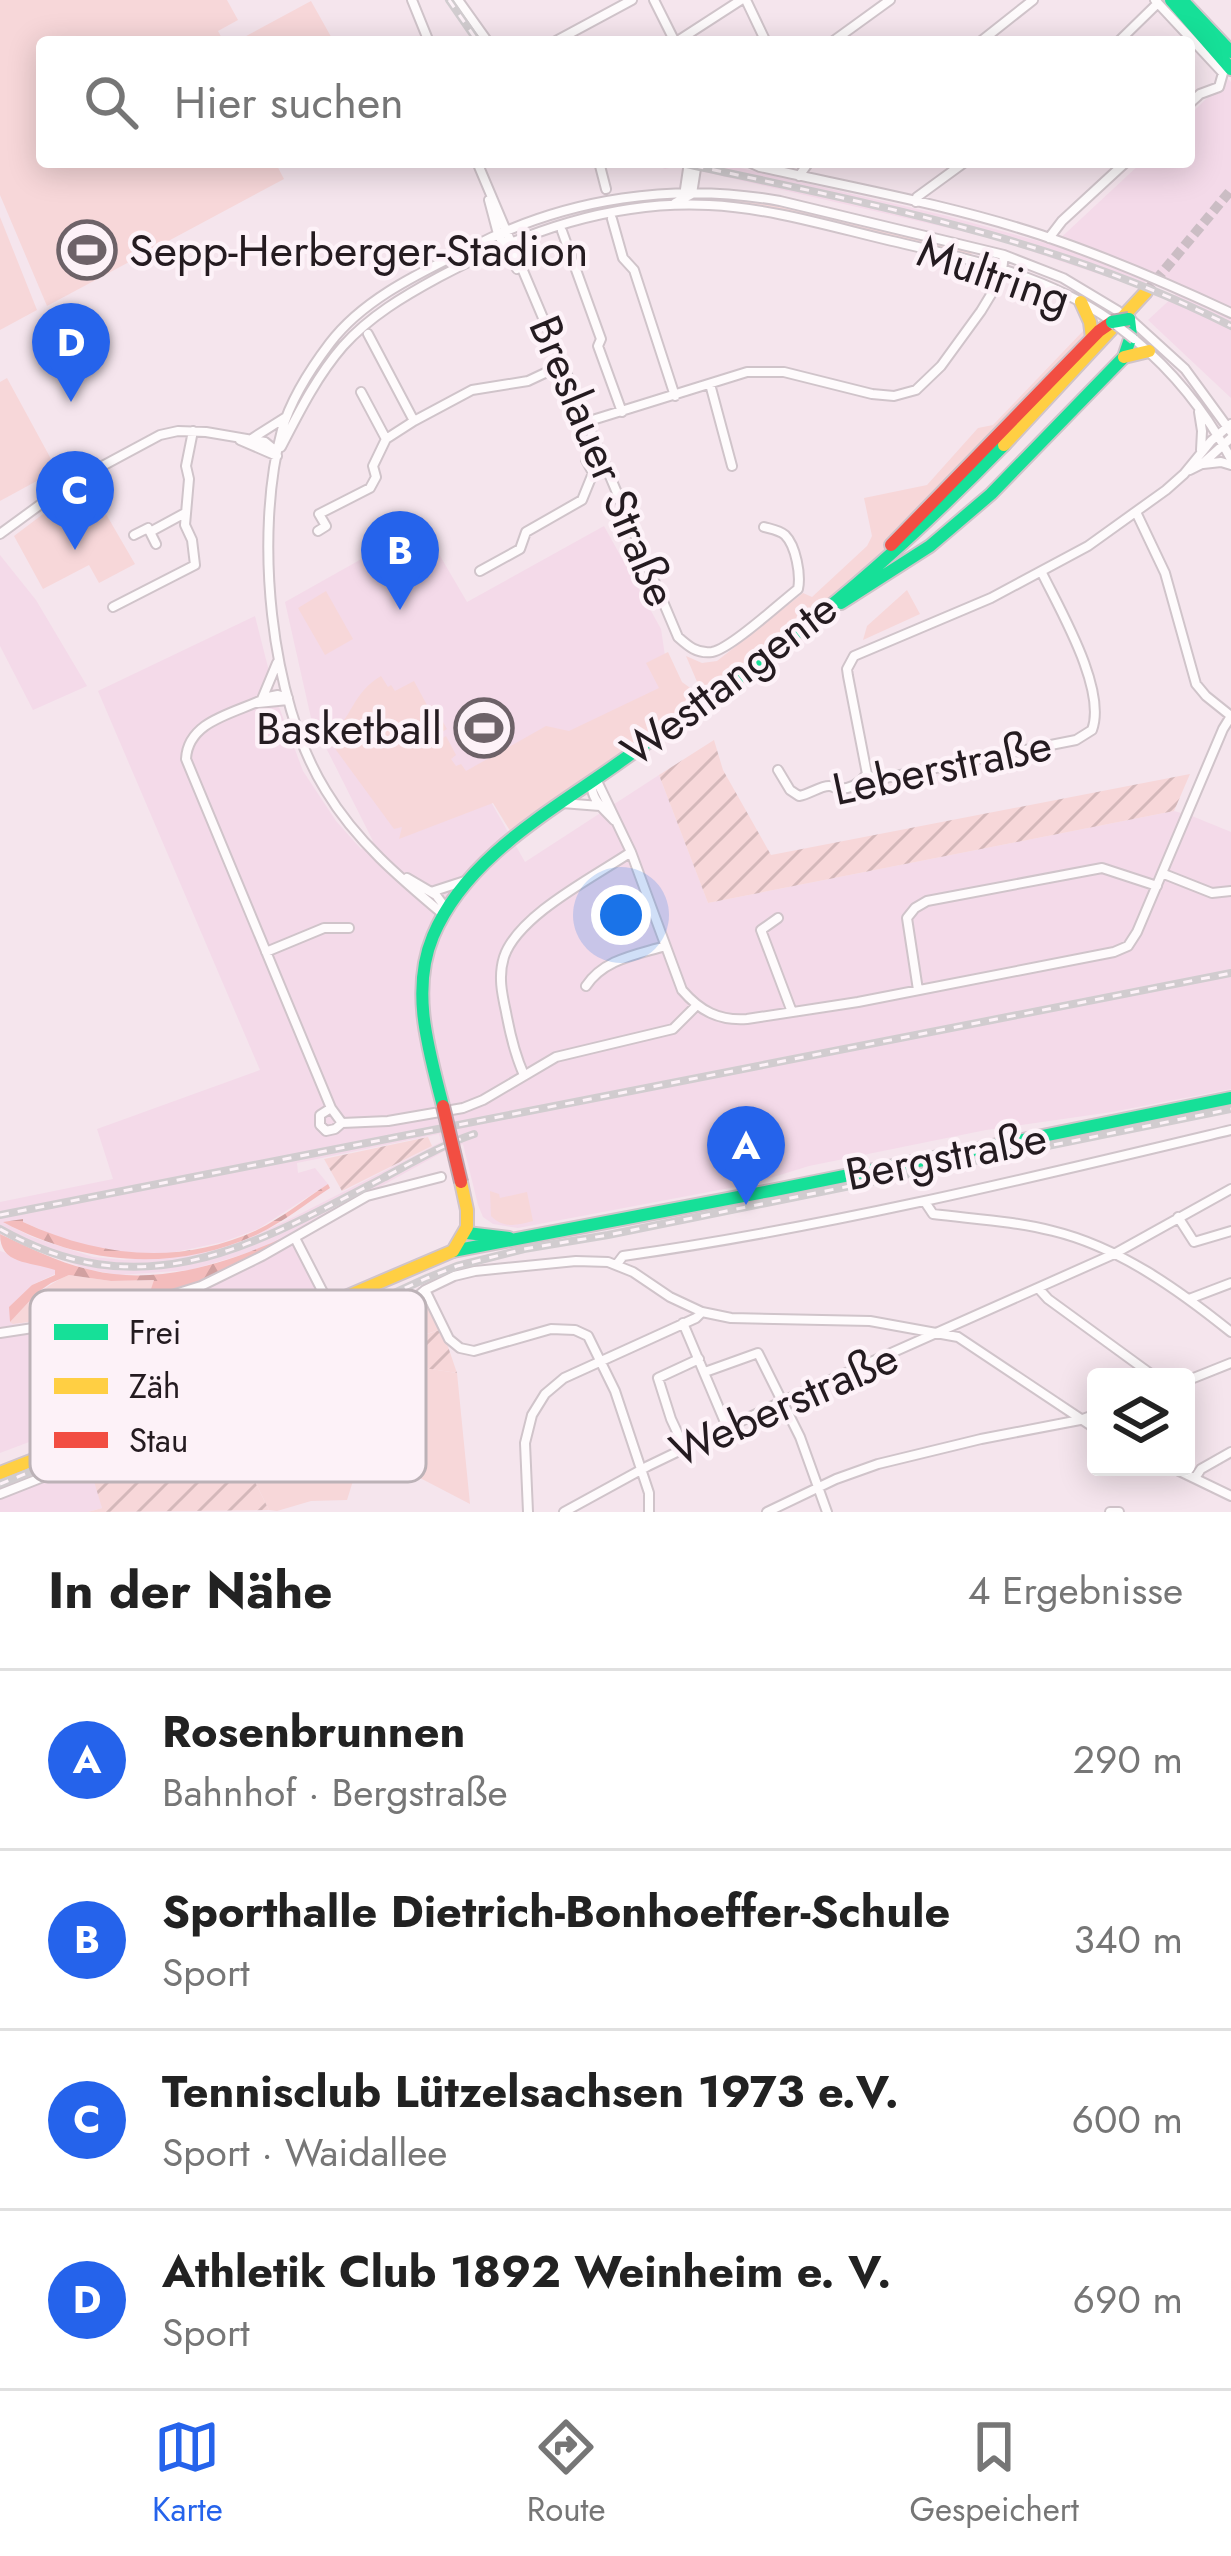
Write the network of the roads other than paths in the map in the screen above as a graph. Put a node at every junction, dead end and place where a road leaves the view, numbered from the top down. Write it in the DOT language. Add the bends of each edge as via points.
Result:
graph roads {
  1 [pos="412,0"];
  2 [pos="458,0"];
  3 [pos="632,0"];
  4 [pos="654,0"];
  5 [pos="744,0"];
  6 [pos="890,0"];
  7 [pos="1033,0"];
  8 [pos="1181,0"];
  9 [pos="1162,1"];
  10 [pos="427,36"];
  11 [pos="484,36"];
  12 [pos="565,36"];
  13 [pos="673,36"];
  14 [pos="686,36"];
  15 [pos="763,36"];
  16 [pos="840,36"];
  17 [pos="988,36"];
  18 [pos="1124,36"];
  19 [pos="1194,36"];
  20 [pos="1195,37"];
  21 [pos="1231,52"];
  22 [pos="1227,71"];
  23 [pos="1195,99"];
  24 [pos="480,168"];
  25 [pos="600,168"];
  26 [pos="692,168"];
  27 [pos="770,168"];
  28 [pos="805,168"];
  29 [pos="957,168"];
  30 [pos="1119,168"];
  31 [pos="799,176"];
  32 [pos="606,190"];
  33 [pos="688,197"];
  34 [pos="916,202"];
  35 [pos="612,219"];
  36 [pos="562,231"];
  37 [pos="502,232"];
  38 [pos="1049,238"];
  39 [pos="507,244"];
  40 [pos="1004,255"];
  41 [pos="1000,268"];
  42 [pos="1146,292"];
  43 [pos="1081,302"];
  44 [pos="1231,313"];
  45 [pos="1115,319"];
  46 [pos="368,334"];
  47 [pos="1092,338"];
  48 [pos="1132,341"];
  49 [pos="1149,351"];
  50 [pos="562,365"];
  51 [pos="710,384"];
  52 [pos="361,392"];
  53 [pos="675,396"];
  54 [pos="1197,404"];
  55 [pos="1215,407"];
  56 [pos="1231,410"];
  57 [pos="622,412"];
  58 [pos="287,417"];
  59 [pos="414,421"];
  60 [pos="586,422"];
  61 [pos="193,431"];
  62 [pos="1229,433"];
  63 [pos="1218,435"];
  64 [pos="236,438"];
  65 [pos="250,439"];
  66 [pos="386,439"];
  67 [pos="596,445"];
  68 [pos="1201,452"];
  69 [pos="278,455"];
  70 [pos="1231,462"];
  71 [pos="1202,464"];
  72 [pos="732,466"];
  73 [pos="1184,474"];
  74 [pos="1136,512"];
  75 [pos="185,513"];
  76 [pos="764,527"];
  77 [pos="318,531"];
  78 [pos="150,532"];
  79 [pos="0,534"];
  80 [pos="134,535"];
  81 [pos="156,544"];
  82 [pos="480,571"];
  83 [pos="1042,573"];
  84 [pos="861,578"];
  85 [pos="113,608"];
  86 [pos="811,622"];
  87 [pos="278,656"];
  88 [pos="288,699"];
  89 [pos="259,701"];
  90 [pos="1231,716"];
  91 [pos="778,770"];
  92 [pos="867,774"];
  93 [pos="594,780"];
  94 [pos="560,803"];
  95 [pos="600,806"];
  96 [pos="619,825"];
  97 [pos="631,852"];
  98 [pos="394,870"];
  99 [pos="1163,874"];
  100 [pos="470,880"];
  101 [pos="1157,886"];
  102 [pos="1231,891"];
  103 [pos="431,892"];
  104 [pos="446,912"];
  105 [pos="778,918"];
  106 [pos="349,928"];
  107 [pos="665,946"];
  108 [pos="266,952"];
  109 [pos="586,986"];
  110 [pos="918,990"];
  111 [pos="696,1006"];
  112 [pos="792,1012"];
  113 [pos="524,1075"];
  114 [pos="1231,1098"];
  115 [pos="332,1108"];
  116 [pos="342,1123"];
  117 [pos="1231,1130"];
  118 [pos="441,1177"];
  119 [pos="1228,1193"];
  120 [pos="925,1202"];
  121 [pos="469,1214"];
  122 [pos="1178,1217"];
  123 [pos="1231,1231"];
  124 [pos="467,1233"];
  125 [pos="296,1238"];
  126 [pos="492,1240"];
  127 [pos="453,1251"];
  128 [pos="1114,1254"];
  129 [pos="617,1264"];
  130 [pos="1231,1283"];
  131 [pos="1039,1289"];
  132 [pos="187,1290"];
  133 [pos="321,1290"];
  134 [pos="361,1290"];
  135 [pos="424,1290"];
  136 [pos="426,1294"];
  137 [pos="1189,1299"];
  138 [pos="702,1312"];
  139 [pos="683,1323"];
  140 [pos="30,1328"];
  141 [pos="1231,1331"];
  142 [pos="942,1332"];
  143 [pos="0,1333"];
  144 [pos="699,1359"];
  145 [pos="602,1360"];
  146 [pos="1231,1363"];
  147 [pos="1144,1368"];
  148 [pos="705,1372"];
  149 [pos="1195,1377"];
  150 [pos="781,1402"];
  151 [pos="1087,1417"];
  152 [pos="1080,1420"];
  153 [pos="1087,1424"];
  154 [pos="727,1427"];
  155 [pos="685,1449"];
  156 [pos="1231,1452"];
  157 [pos="30,1461"];
  158 [pos="640,1470"];
  159 [pos="0,1473"];
  160 [pos="1191,1476"];
  161 [pos="1195,1478"];
  162 [pos="30,1482"];
  163 [pos="820,1486"];
  164 [pos="0,1494"];
  165 [pos="1231,1496"];
  166 [pos="528,1512"];
  167 [pos="564,1512"];
  168 [pos="649,1512"];
  169 [pos="767,1512"];
  170 [pos="827,1512"];
  171 [pos="1110,1512"];
  172 [pos="1119,1512"];
  1 -- 10 [label="street"];
  2 -- 11 [label="street"];
  3 -- 12 [label="street"];
  4 -- 13 [label="street"];
  5 -- 14 [label="street"];
  5 -- 15 [label="street"];
  6 -- 16 [label="street"];
  7 -- 17 [label="street"];
  8 -- 21 [label="main road"];
  9 -- 18 [label="street"];
  9 -- 19 [label="main road"];
  20 -- 22 [label="main road"];
  22 -- 23 [label="street" via="1219,87"];
  24 -- 37 [label="street, Breslauer Straße"];
  25 -- 32 [label="street"];
  26 -- 33 [label="street"];
  27 -- 31 [label="street"];
  28 -- 31 [label="street"];
  29 -- 34 [label="street"];
  30 -- 38 [label="street"];
  31 -- 34 [label="street"];
  33 -- 37 [label="street, Multring" via="609,200"];
  33 -- 39 [label="street, Multring"];
  33 -- 40 [label="street, Multring" via="780,201"];
  33 -- 41 [label="street, Multring"];
  34 -- 38 [label="street"];
  35 -- 53 [label="street"];
  36 -- 57 [label="street"];
  37 -- 39 [label="street, Breslauer Straße"];
  37 -- 58 [label="street, Multring" via="387,292 353,319"];
  38 -- 44 [label="street"];
  39 -- 50 [label="street, Breslauer Straße"];
  39 -- 69 [label="street, Multring" via="362,328 317,382"];
  40 -- 41 [label="street"];
  40 -- 45 [label="street, Multring" via="1063,278"];
  41 -- 43 [label="street, Multring"];
  41 -- 51 [label="street" via="987,300 916,390 872,394 768,370"];
  42 -- 84 [label="main road, Westtangente" via="975,477"];
  43 -- 45 [label="street, Multring"];
  43 -- 47 [label="main road"];
  45 -- 47 [label="main road"];
  45 -- 48 [label="main road, bridge"];
  46 -- 59 [label="street"];
  47 -- 84 [label="main road"];
  48 -- 49 [label="main road"];
  48 -- 49 [label="street"];
  48 -- 55 [label="street" via="1185,369"];
  48 -- 86 [label="main road" via="1006,479 945,533"];
  49 -- 54 [label="street"];
  50 -- 59 [label="street" via="528,381 472,390"];
  50 -- 60 [label="street, Breslauer Straße"];
  51 -- 53 [label="street"];
  51 -- 72 [label="street"];
  52 -- 66 [label="street"];
  53 -- 57 [label="street"];
  54 -- 63 [label="street"];
  54 -- 68 [label="street"];
  55 -- 56 [label="street"];
  55 -- 62 [label="street"];
  57 -- 60 [label="street"];
  58 -- 65 [label="street"];
  58 -- 69 [label="street, Multring"];
  59 -- 66 [label="street"];
  60 -- 67 [label="street, Breslauer Straße"];
  61 -- 64 [label="street"];
  61 -- 75 [label="street"];
  61 -- 79 [label="street" via="160,435 101,466"];
  62 -- 63 [label="street"];
  62 -- 70 [label="street"];
  62 -- 71 [label="street"];
  63 -- 68 [label="street"];
  64 -- 65 [label="street"];
  64 -- 69 [label="street"];
  65 -- 69 [label="street"];
  66 -- 77 [label="street" via="370,488 320,514 326,526"];
  67 -- 76 [label="street, Breslauer Straße" via="688,647 722,648 798,589 788,538"];
  67 -- 82 [label="street" via="582,500"];
  68 -- 73 [label="street"];
  69 -- 87 [label="street, Multring" via="269,530"];
  70 -- 71 [label="street"];
  71 -- 73 [label="street"];
  73 -- 74 [label="street"];
  74 -- 83 [label="street"];
  74 -- 90 [label="street" via="1165,573 1196,684"];
  75 -- 78 [label="street"];
  75 -- 85 [label="street" via="195,565"];
  78 -- 80 [label="street"];
  78 -- 81 [label="street"];
  83 -- 92 [label="street" via="854,656 848,676"];
  83 -- 92 [label="street, Leberstraße" via="1090,686 1092,730 1076,740 880,778"];
  84 -- 86 [label="main road, Westtangente"];
  86 -- 93 [label="main road, Westtangente"];
  87 -- 88 [label="street, Multring"];
  87 -- 89 [label="street"];
  88 -- 89 [label="street"];
  88 -- 98 [label="street, Multring" via="323,787"];
  89 -- 108 [label="street" via="196,732 186,753"];
  90 -- 99 [label="street"];
  91 -- 92 [label="street, Leberstraße" via="799,796 856,785"];
  93 -- 94 [label="main road, Westtangente"];
  93 -- 95 [label="street"];
  93 -- 96 [label="street"];
  94 -- 95 [label="street"];
  94 -- 100 [label="main road, Westtangente"];
  95 -- 96 [label="street"];
  96 -- 97 [label="street"];
  97 -- 107 [label="street"];
  97 -- 113 [label="street" via="512,940 500,980"];
  98 -- 103 [label="street, Multring"];
  98 -- 104 [label="street, Multring"];
  99 -- 101 [label="street"];
  99 -- 102 [label="street"];
  100 -- 103 [label="street"];
  100 -- 104 [label="main road, Westtangente"];
  101 -- 110 [label="street" via="1128,946"];
  101 -- 110 [label="street" via="1102,868 927,901 907,918"];
  103 -- 104 [label="street, Multring"];
  104 -- 121 [label="main road, Westtangente, bridge" via="420,996"];
  105 -- 112 [label="street" via="761,930"];
  106 -- 108 [label="street" via="324,928"];
  107 -- 109 [label="street" via="617,961"];
  107 -- 111 [label="street"];
  108 -- 115 [label="street"];
  110 -- 112 [label="street"];
  111 -- 112 [label="street" via="733,1020"];
  111 -- 113 [label="street" via="673,1029 556,1057"];
  113 -- 116 [label="street" via="463,1108"];
  114 -- 126 [label="main road, Bergstraße"];
  115 -- 116 [label="street"];
  115 -- 116 [label="street" via="320,1115 323,1129"];
  117 -- 120 [label="street"];
  118 -- 125 [label="street" via="368,1196"];
  119 -- 122 [label="street, Weberstraße"];
  120 -- 128 [label="street" via="933,1214 1023,1224"];
  120 -- 129 [label="street" via="623,1256"];
  121 -- 124 [label="main road"];
  121 -- 126 [label="main road"];
  122 -- 123 [label="street" via="1194,1242"];
  122 -- 128 [label="street, Weberstraße"];
  124 -- 126 [label="main road"];
  124 -- 127 [label="main road"];
  125 -- 132 [label="street"];
  125 -- 133 [label="street"];
  126 -- 127 [label="main road, Bergstraße"];
  127 -- 134 [label="main road, Bergstraße"];
  128 -- 131 [label="street, Weberstraße"];
  128 -- 137 [label="street"];
  129 -- 135 [label="street" via="475,1270"];
  129 -- 138 [label="street"];
  130 -- 137 [label="street"];
  131 -- 142 [label="street, Weberstraße"];
  131 -- 147 [label="street"];
  136 -- 145 [label="street" via="460,1348 474,1352 527,1334 575,1330"];
  137 -- 141 [label="street"];
  138 -- 139 [label="street"];
  138 -- 142 [label="street"];
  139 -- 144 [label="street"];
  139 -- 145 [label="street"];
  140 -- 143 [label="street"];
  142 -- 150 [label="street, Weberstraße"];
  142 -- 152 [label="street" via="969,1342"];
  144 -- 148 [label="street"];
  144 -- 155 [label="street" via="658,1378"];
  145 -- 158 [label="street"];
  145 -- 166 [label="street" via="564,1378 532,1415 524,1443"];
  146 -- 149 [label="street"];
  148 -- 150 [label="street" via="758,1353"];
  148 -- 154 [label="street"];
  150 -- 154 [label="street, Weberstraße"];
  150 -- 163 [label="street"];
  151 -- 152 [label="street"];
  152 -- 153 [label="street"];
  152 -- 163 [label="street" via="894,1460"];
  154 -- 155 [label="street, Weberstraße"];
  155 -- 158 [label="street, Weberstraße"];
  156 -- 161 [label="street"];
  157 -- 159 [label="main road, Bergstraße"];
  158 -- 167 [label="street, Weberstraße"];
  158 -- 168 [label="street"];
  160 -- 161 [label="street"];
  161 -- 165 [label="street"];
  162 -- 164 [label="street"];
  163 -- 169 [label="street"];
  163 -- 170 [label="street"];
  171 -- 172 [label="street"];
}
